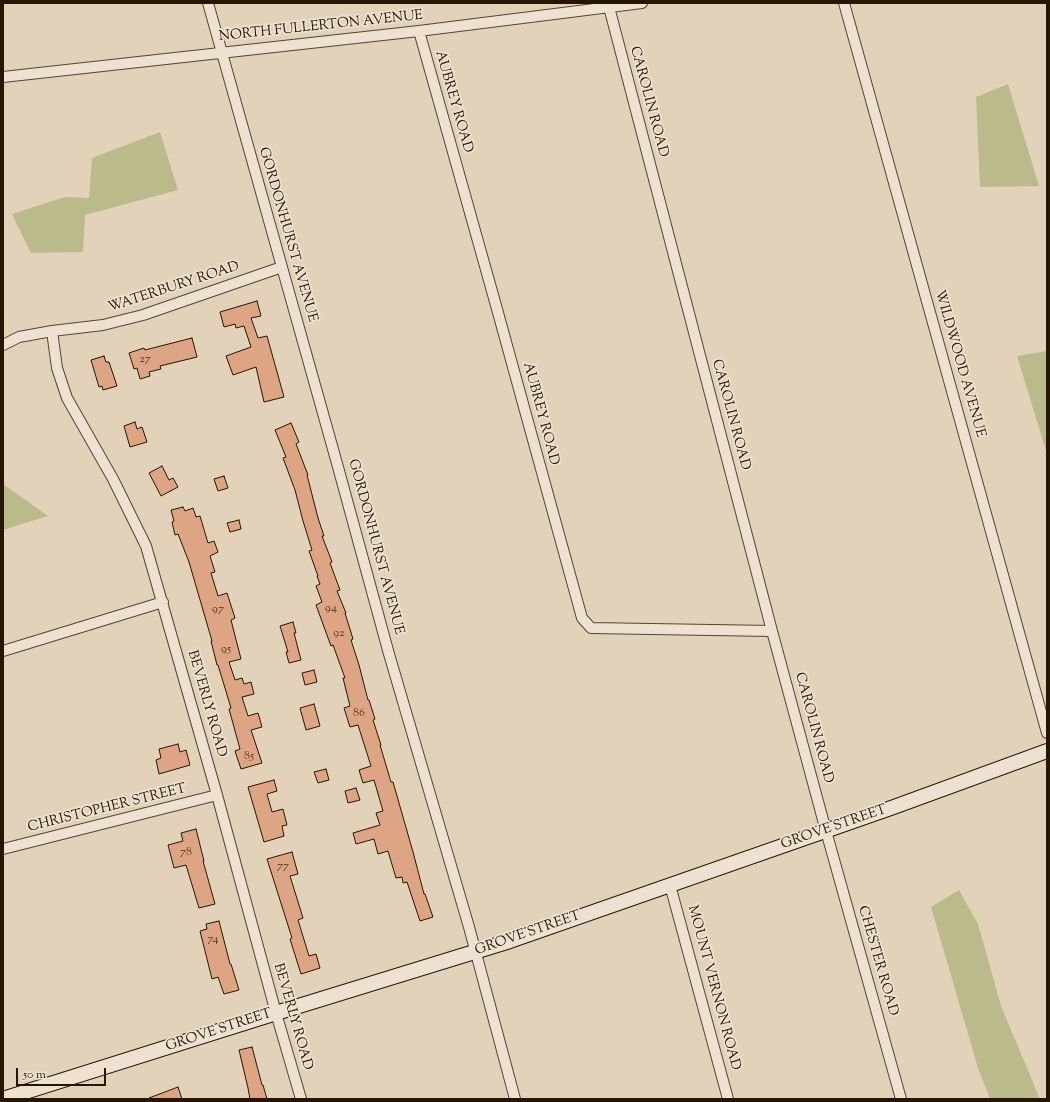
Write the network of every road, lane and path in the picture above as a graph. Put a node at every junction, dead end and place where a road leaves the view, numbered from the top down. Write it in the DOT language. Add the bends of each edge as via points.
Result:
graph roads {
  1 [pos="208,3"];
  2 [pos="642,3"];
  3 [pos="844,3"];
  4 [pos="609,7"];
  5 [pos="419,30"];
  6 [pos="221,52"];
  7 [pos="3,77"];
  8 [pos="282,267"];
  9 [pos="52,331"];
  10 [pos="3,345"];
  11 [pos="163,602"];
  12 [pos="772,631"];
  13 [pos="3,650"];
  14 [pos="1047,733"];
  15 [pos="1047,750"];
  16 [pos="217,795"];
  17 [pos="826,831"];
  18 [pos="3,849"];
  19 [pos="670,885"];
  20 [pos="475,952"];
  21 [pos="276,1013"];
  22 [pos="3,1099"];
  23 [pos="300,1099"];
  24 [pos="515,1099"];
  25 [pos="728,1099"];
  26 [pos="901,1099"];
  1 -- 6 [label="street, GORDONHURST AVENUE"];
  2 -- 4 [label="street, NORTH FULLERTON AVENUE"];
  3 -- 14 [label="street, WILDWOOD AVENUE"];
  4 -- 5 [label="street, NORTH FULLERTON AVENUE"];
  4 -- 12 [label="street, CAROLIN ROAD"];
  5 -- 6 [label="street, NORTH FULLERTON AVENUE"];
  5 -- 12 [label="street, AUBREY ROAD" via="582,618 591,628"];
  6 -- 7 [label="street, NORTH FULLERTON AVENUE"];
  6 -- 8 [label="street, GORDONHURST AVENUE"];
  8 -- 9 [label="street, WATERBURY ROAD" via="143,315 103,325"];
  8 -- 20 [label="street, GORDONHURST AVENUE"];
  9 -- 10 [label="street, WATERBURY ROAD" via="19,337"];
  9 -- 11 [label="street, BEVERLY ROAD" via="57,368 67,398 113,479 146,546"];
  11 -- 13 [label="street"];
  11 -- 16 [label="street, BEVERLY ROAD"];
  12 -- 17 [label="street, CAROLIN ROAD"];
  15 -- 17 [label="main road, GROVE STREET"];
  16 -- 18 [label="street, CHRISTOPHER STREET"];
  16 -- 21 [label="street, BEVERLY ROAD"];
  17 -- 19 [label="main road, GROVE STREET"];
  17 -- 26 [label="street, CHESTER ROAD"];
  19 -- 20 [label="main road, GROVE STREET"];
  19 -- 25 [label="street, MOUNT VERNON ROAD"];
  20 -- 21 [label="main road, GROVE STREET"];
  20 -- 24 [label="street, GORDONHURST AVENUE"];
  21 -- 22 [label="main road, GROVE STREET"];
  21 -- 23 [label="street, BEVERLY ROAD"];
}
